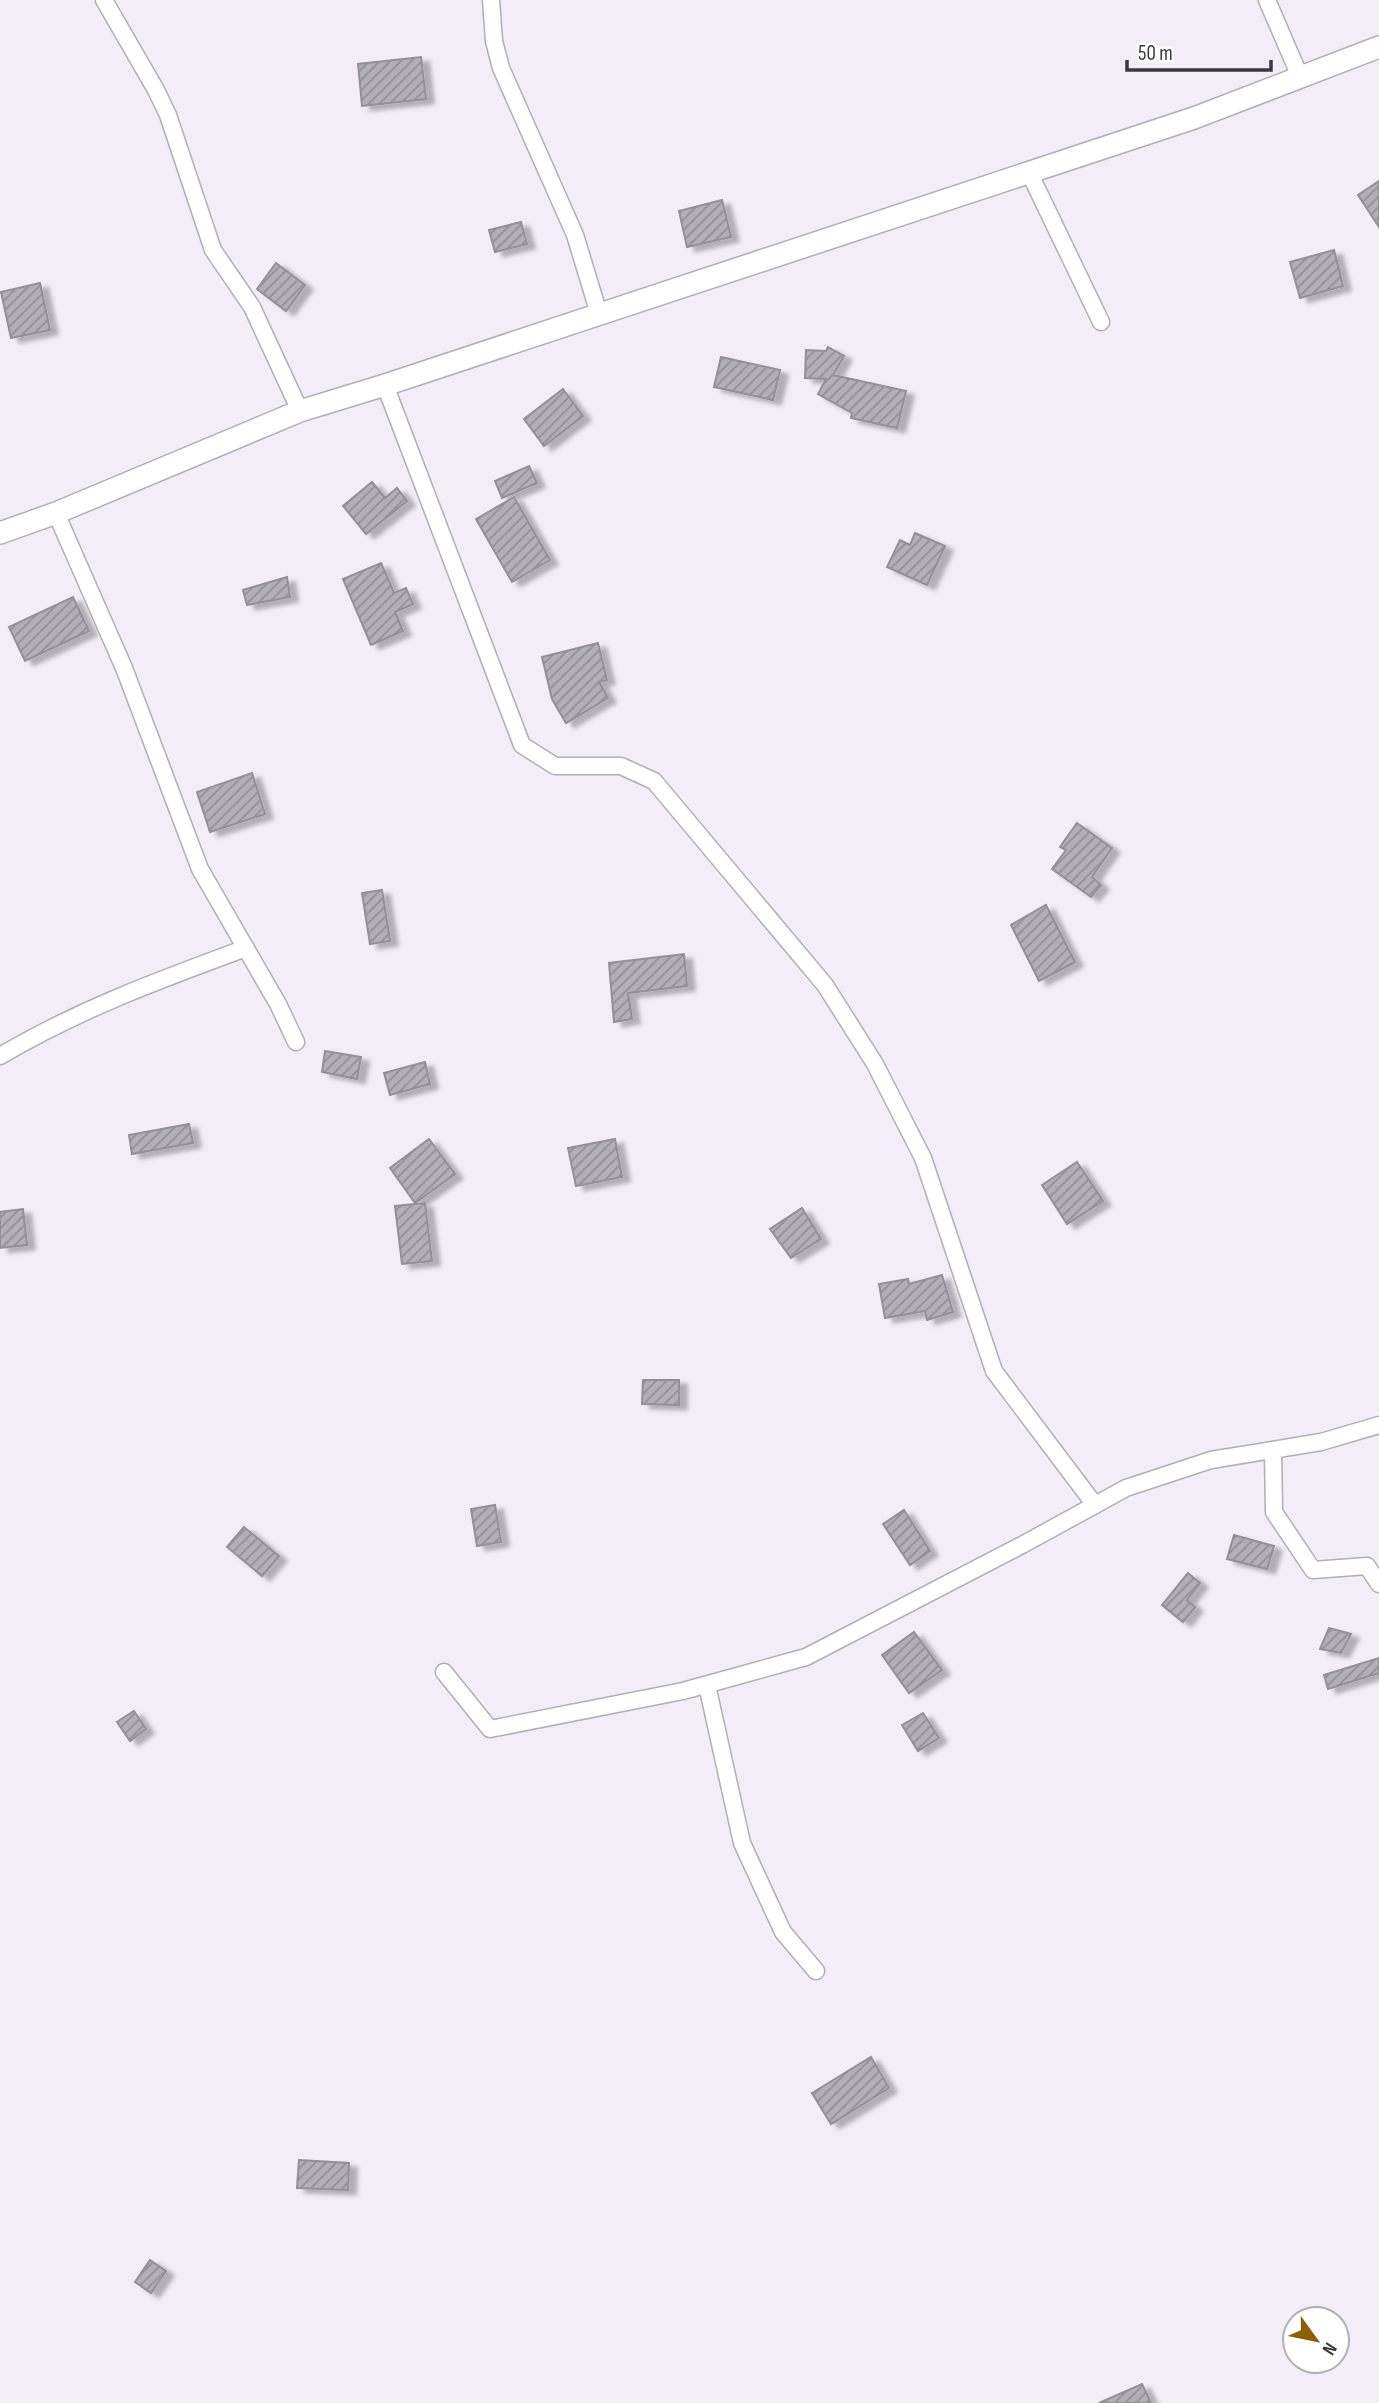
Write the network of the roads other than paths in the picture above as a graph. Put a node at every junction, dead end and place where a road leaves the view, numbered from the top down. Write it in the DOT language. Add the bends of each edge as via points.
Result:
graph roads {
  1 [pos="104,0"];
  2 [pos="491,0"];
  3 [pos="1267,0"];
  4 [pos="1379,47"];
  5 [pos="1301,79"];
  6 [pos="1029,172"];
  7 [pos="599,314"];
  8 [pos="1101,322"];
  9 [pos="385,385"];
  10 [pos="300,411"];
  11 [pos="56,513"];
  12 [pos="0,533"];
  13 [pos="246,948"];
  14 [pos="296,1042"];
  15 [pos="0,1056"];
  16 [pos="1379,1425"];
  17 [pos="1273,1450"];
  18 [pos="1095,1505"];
  19 [pos="1379,1584"];
  20 [pos="444,1672"];
  21 [pos="707,1685"];
  22 [pos="816,1971"];
  1 -- 10 [label="street" via="167,115 213,250 252,307"];
  2 -- 7 [label="street" via="501,68 575,235"];
  3 -- 5 [label="street"];
  4 -- 5 [label="main road"];
  5 -- 6 [label="main road"];
  6 -- 7 [label="main road"];
  6 -- 8 [label="street"];
  7 -- 9 [label="main road"];
  9 -- 10 [label="main road"];
  9 -- 18 [label="street" via="522,745 555,766 621,766 654,781 825,985 875,1064 923,1158 994,1371"];
  10 -- 11 [label="main road"];
  11 -- 12 [label="main road"];
  11 -- 13 [label="street" via="124,668 200,869"];
  13 -- 14 [label="street"];
  13 -- 15 [label="street" via="143,985 48,1028"];
  16 -- 17 [label="street"];
  17 -- 18 [label="street" via="1211,1460 1126,1488"];
  17 -- 19 [label="street" via="1274,1513 1313,1570 1367,1566"];
  18 -- 21 [label="street" via="806,1657"];
  20 -- 21 [label="street" via="490,1729"];
  21 -- 22 [label="street" via="742,1843 783,1932"];
}
